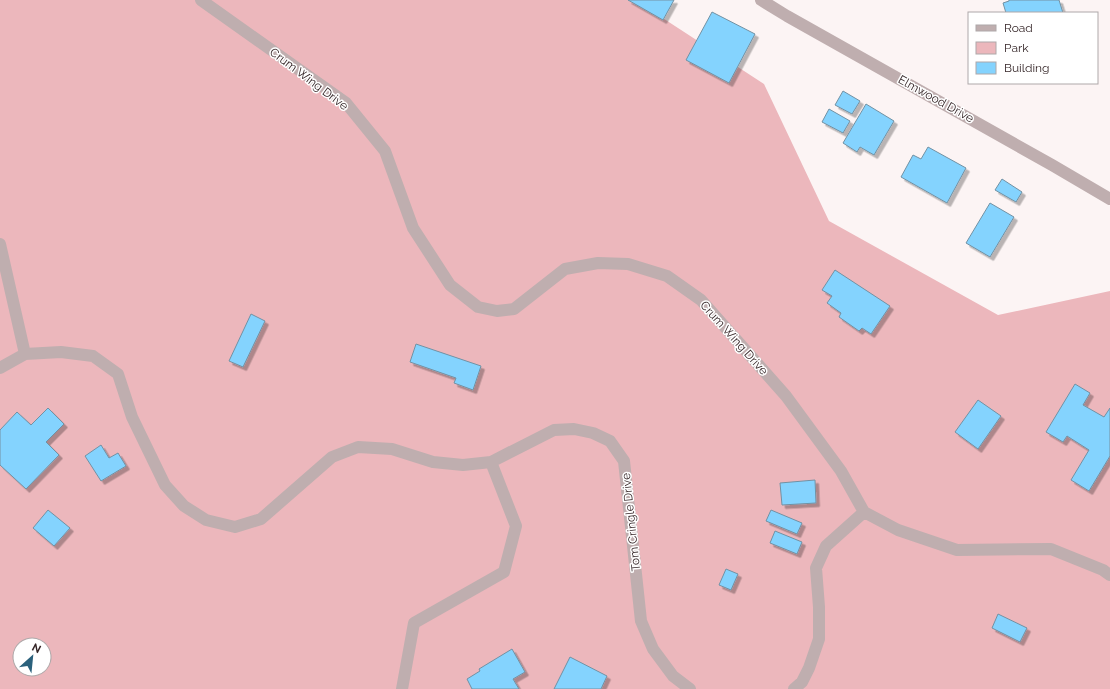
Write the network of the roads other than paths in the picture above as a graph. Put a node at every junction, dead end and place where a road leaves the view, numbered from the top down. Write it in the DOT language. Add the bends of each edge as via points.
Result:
graph roads {
  1 [pos="201,0"];
  2 [pos="761,0"];
  3 [pos="1110,199"];
  4 [pos="0,244"];
  5 [pos="25,354"];
  6 [pos="0,368"];
  7 [pos="491,462"];
  8 [pos="864,512"];
  9 [pos="1110,575"];
  10 [pos="402,689"];
  11 [pos="690,689"];
  12 [pos="794,689"];
  1 -- 8 [label="street, Crum Wing Drive" via="346,103 385,151 413,228 450,285 478,307 497,311 514,309 565,269 598,263 628,264 668,276 700,300 786,396 841,471"];
  2 -- 3 [label="street, Elmwood Drive"];
  4 -- 5 [label="street"];
  5 -- 6 [label="street, Tom Cringle Drive"];
  5 -- 7 [label="street, Tom Cringle Drive" via="61,352 93,356 118,374 132,417 165,485 184,506 206,520 235,527 261,519 332,456 358,448 392,449 433,462 463,465"];
  7 -- 10 [label="street" via="516,526 504,572 414,623"];
  7 -- 11 [label="street, Tom Cringle Drive" via="554,430 574,429 593,433 610,441 624,461 641,621 653,650 673,676"];
  8 -- 9 [label="street" via="898,530 957,550 1051,549"];
  8 -- 12 [label="street" via="826,546 816,568 819,639 802,682"];
}
